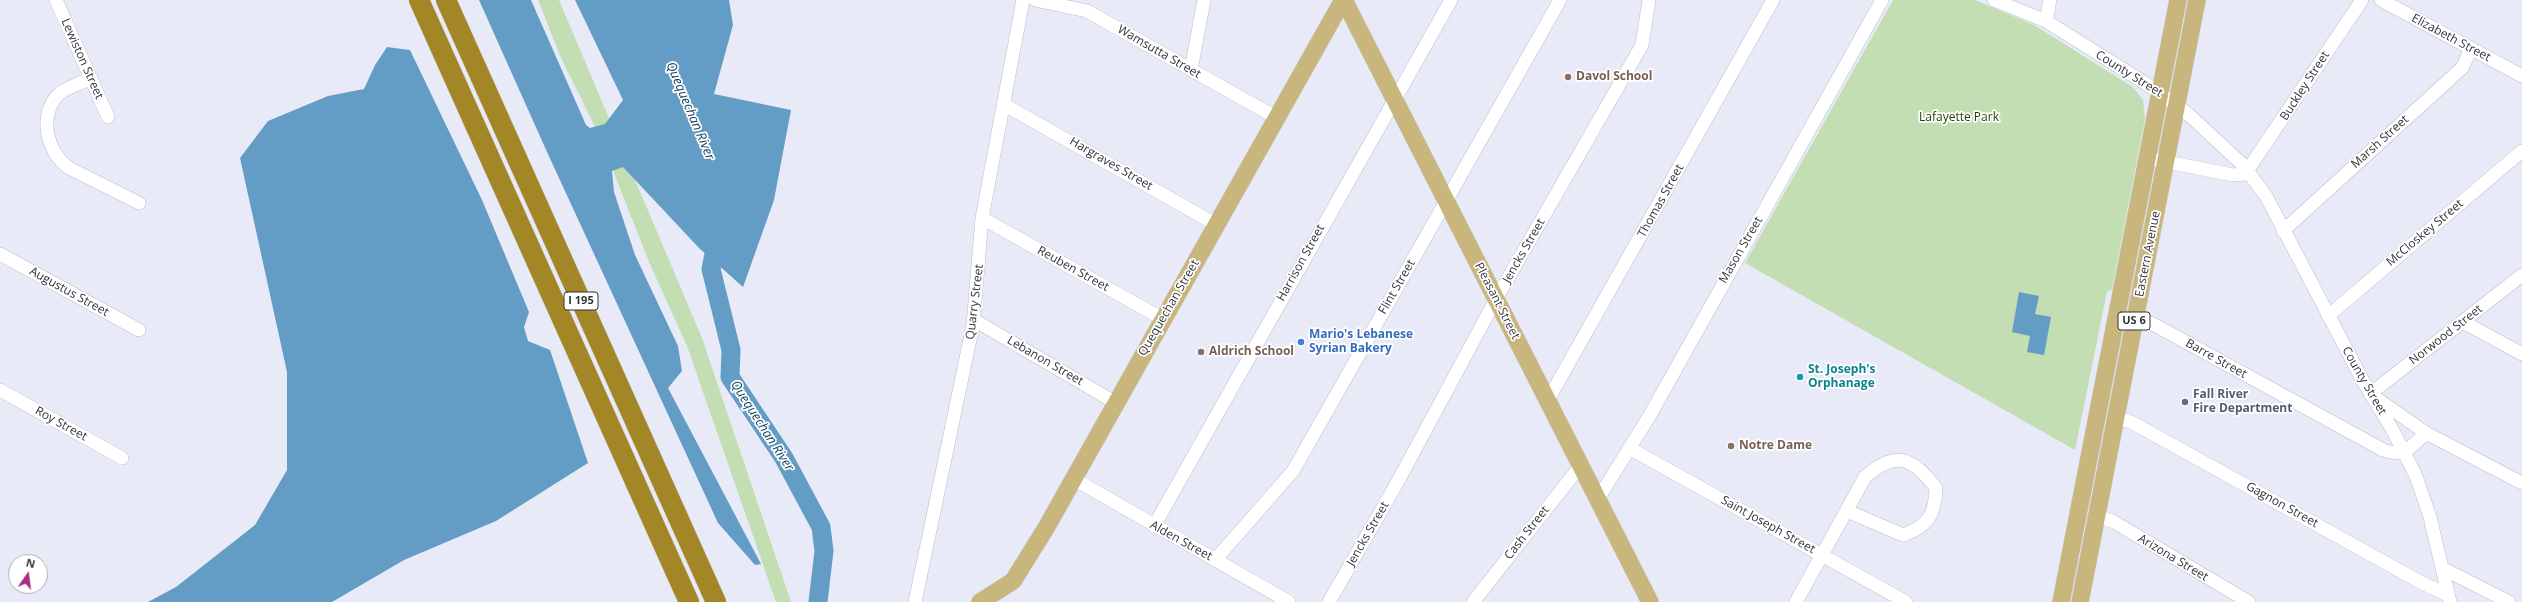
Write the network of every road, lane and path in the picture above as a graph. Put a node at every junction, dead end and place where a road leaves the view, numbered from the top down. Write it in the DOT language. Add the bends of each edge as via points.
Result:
graph roads {
  1 [pos="56,0"];
  2 [pos="420,0"];
  3 [pos="446,0"];
  4 [pos="1023,0"];
  5 [pos="1035,0"];
  6 [pos="1204,0"];
  7 [pos="1343,0"];
  8 [pos="1451,0"];
  9 [pos="1560,0"];
  10 [pos="1649,0"];
  11 [pos="1773,0"];
  12 [pos="1882,0"];
  13 [pos="1994,0"];
  14 [pos="2050,0"];
  15 [pos="2178,0"];
  16 [pos="2198,0"];
  17 [pos="2362,0"];
  18 [pos="2381,0"];
  19 [pos="1088,5"];
  20 [pos="2046,21"];
  21 [pos="2471,49"];
  22 [pos="1191,70"];
  23 [pos="2522,76"];
  24 [pos="91,78"];
  25 [pos="2159,92"];
  26 [pos="1394,98"];
  27 [pos="1003,104"];
  28 [pos="2177,105"];
  29 [pos="108,117"];
  30 [pos="1277,118"];
  31 [pos="2522,151"];
  32 [pos="2147,158"];
  33 [pos="2166,162"];
  34 [pos="2249,171"];
  35 [pos="1447,202"];
  36 [pos="139,203"];
  37 [pos="982,218"];
  38 [pos="1217,224"];
  39 [pos="2283,231"];
  40 [pos="0,254"];
  41 [pos="2522,275"];
  42 [pos="1496,299"];
  43 [pos="2328,316"];
  44 [pos="2135,317"];
  45 [pos="1163,319"];
  46 [pos="974,320"];
  47 [pos="2463,322"];
  48 [pos="139,330"];
  49 [pos="2522,354"];
  50 [pos="0,390"];
  51 [pos="2370,394"];
  52 [pos="1548,400"];
  53 [pos="1116,403"];
  54 [pos="2116,417"];
  55 [pos="2426,433"];
  56 [pos="1629,448"];
  57 [pos="2404,453"];
  58 [pos="122,458"];
  59 [pos="1581,465"];
  60 [pos="1074,480"];
  61 [pos="2522,483"];
  62 [pos="1598,499"];
  63 [pos="1847,511"];
  64 [pos="2097,516"];
  65 [pos="1154,526"];
  66 [pos="1822,555"];
  67 [pos="1215,560"];
  68 [pos="2442,568"];
  69 [pos="1273,598"];
  70 [pos="2449,598"];
  71 [pos="689,602"];
  72 [pos="716,602"];
  73 [pos="915,602"];
  74 [pos="980,602"];
  75 [pos="1289,602"];
  76 [pos="1329,602"];
  77 [pos="1473,602"];
  78 [pos="1650,602"];
  79 [pos="1796,602"];
  80 [pos="1906,602"];
  81 [pos="2061,602"];
  82 [pos="2080,602"];
  83 [pos="2249,602"];
  84 [pos="2509,602"];
  1 -- 24 [label="street, Lewiston Street"];
  2 -- 71 [label="highway, I 195"];
  3 -- 72 [label="highway, I 195"];
  4 -- 27 [label="street, Quarry Street"];
  5 -- 19 [label="street, Wamsutta Street"];
  6 -- 22 [label="street"];
  7 -- 26 [label="main road, Pleasant Street"];
  7 -- 30 [label="main road, Quequechan Street"];
  8 -- 26 [label="street, Harrison Street"];
  9 -- 35 [label="street, Flint Street"];
  10 -- 42 [label="street, Jencks Street" via="1642,45"];
  11 -- 52 [label="street, Thomas Street"];
  12 -- 56 [label="street, Mason Street"];
  13 -- 20 [label="street, County Street"];
  14 -- 20 [label="street"];
  15 -- 25 [label="main road, Eastern Avenue / US 6"];
  16 -- 28 [label="main road, Eastern Avenue / US 6"];
  17 -- 34 [label="street, Buckley Street"];
  18 -- 21 [label="street, Elizabeth Street"];
  19 -- 22 [label="street, Wamsutta Street"];
  20 -- 25 [label="street, County Street"];
  21 -- 23 [label="street, Elizabeth Street"];
  21 -- 39 [label="street, Marsh Street" via="2462,68"];
  22 -- 30 [label="street, Wamsutta Street"];
  24 -- 29 [label="street, Lewiston Street"];
  24 -- 36 [label="street" via="61,93 52,105 47,131 49,143 59,161 69,168"];
  25 -- 28 [label="street, County Street"];
  25 -- 32 [label="main road, Eastern Avenue / US 6"];
  26 -- 35 [label="main road, Pleasant Street"];
  26 -- 65 [label="street, Harrison Street"];
  27 -- 37 [label="street, Quarry Street"];
  27 -- 38 [label="street, Hargraves Street"];
  28 -- 33 [label="main road, Eastern Avenue / US 6"];
  28 -- 34 [label="street, County Street"];
  30 -- 38 [label="main road, Quequechan Street"];
  31 -- 43 [label="street, McCloskey Street"];
  32 -- 33 [label="street"];
  32 -- 81 [label="main road, Eastern Avenue / US 6"];
  33 -- 34 [label="street" via="2232,175 2241,175"];
  33 -- 44 [label="main road, Eastern Avenue / US 6"];
  34 -- 39 [label="street, County Street" via="2266,196"];
  35 -- 42 [label="main road, Pleasant Street"];
  35 -- 67 [label="street, Flint Street" via="1293,471"];
  37 -- 45 [label="street, Reuben Street"];
  37 -- 46 [label="street, Quarry Street"];
  38 -- 45 [label="main road, Quequechan Street"];
  39 -- 43 [label="street, County Street"];
  40 -- 48 [label="street, Augustus Street"];
  41 -- 47 [label="street, Norwood Street"];
  42 -- 52 [label="main road, Pleasant Street"];
  42 -- 76 [label="street, Jencks Street" via="1398,483"];
  43 -- 51 [label="street, County Street"];
  44 -- 54 [label="main road, Eastern Avenue / US 6"];
  44 -- 57 [label="street, Barre Street" via="2153,324 2378,448 2393,453"];
  45 -- 53 [label="main road, Quequechan Street"];
  46 -- 53 [label="street, Lebanon Street"];
  46 -- 73 [label="street, Quarry Street"];
  47 -- 49 [label="street"];
  47 -- 51 [label="street, Norwood Street"];
  50 -- 58 [label="street, Roy Street"];
  51 -- 55 [label="street"];
  51 -- 57 [label="street, County Street"];
  52 -- 59 [label="main road, Pleasant Street"];
  53 -- 60 [label="main road, Quequechan Street"];
  54 -- 64 [label="main road, Eastern Avenue / US 6"];
  54 -- 70 [label="street, Gagnon Street" via="2133,423"];
  55 -- 57 [label="street"];
  55 -- 61 [label="street"];
  56 -- 62 [label="street, Mason Street"];
  56 -- 66 [label="street, Saint Joseph Street"];
  57 -- 68 [label="street, County Street" via="2424,497"];
  59 -- 62 [label="main road, Pleasant Street"];
  59 -- 77 [label="street, Cash Street"];
  60 -- 65 [label="street, Alden Street"];
  60 -- 74 [label="main road, Quequechan Street" via="1013,582"];
  62 -- 78 [label="main road, Pleasant Street"];
  63 -- 63 [label="street" via="1903,535 1916,530 1929,519 1936,505 1936,488 1922,470 1902,460 1891,459 1879,464 1864,477"];
  63 -- 66 [label="street"];
  64 -- 82 [label="main road, Eastern Avenue / US 6"];
  64 -- 83 [label="street, Arizona Street" via="2114,522"];
  65 -- 67 [label="street, Alden Street"];
  66 -- 79 [label="street"];
  66 -- 80 [label="street, Saint Joseph Street"];
  67 -- 69 [label="street, Alden Street"];
  68 -- 70 [label="street, County Street"];
  68 -- 84 [label="street"];
  69 -- 75 [label="street, Alden Street"];
}
